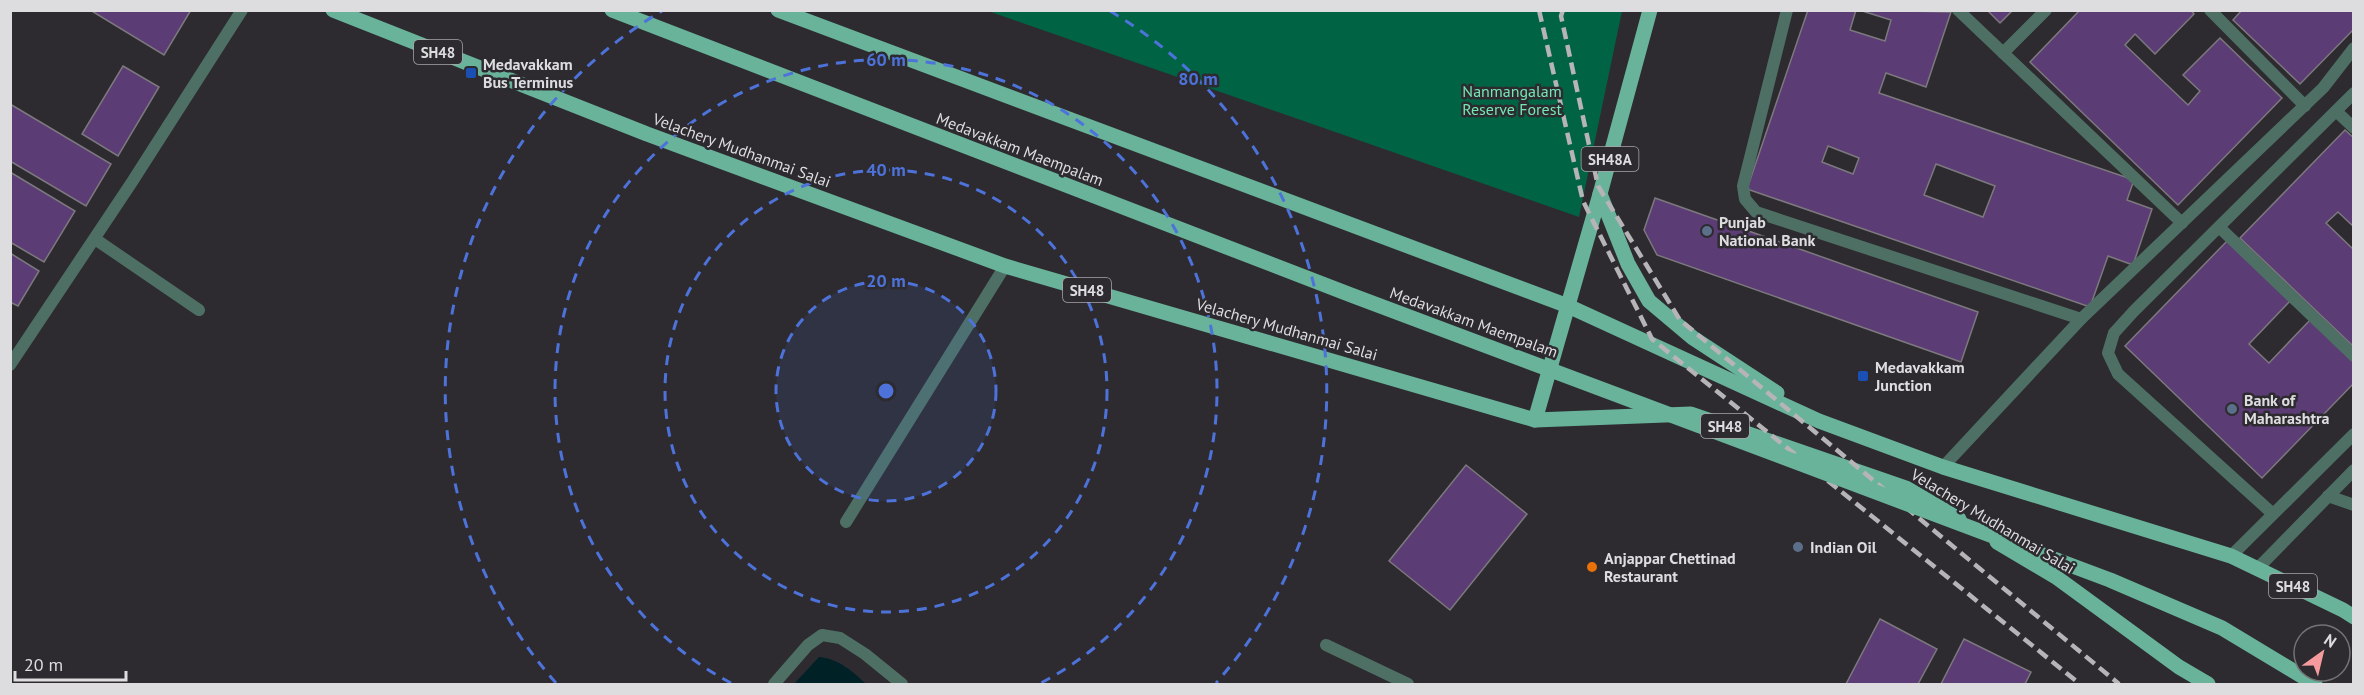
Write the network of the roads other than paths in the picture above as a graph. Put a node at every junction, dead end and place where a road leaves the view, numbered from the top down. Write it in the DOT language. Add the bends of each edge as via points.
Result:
graph roads {
  1 [pos="242,10"];
  2 [pos="333,10"];
  3 [pos="612,10"];
  4 [pos="778,10"];
  5 [pos="1650,10"];
  6 [pos="1787,10"];
  7 [pos="1958,10"];
  8 [pos="2046,10"];
  9 [pos="2210,10"];
  10 [pos="2354,48"];
  11 [pos="2003,53"];
  12 [pos="2354,93"];
  13 [pos="2305,106"];
  14 [pos="2336,111"];
  15 [pos="2354,128"];
  16 [pos="1600,194"];
  17 [pos="2182,223"];
  18 [pos="2219,227"];
  19 [pos="94,239"];
  20 [pos="1005,266"];
  21 [pos="1568,306"];
  22 [pos="199,310"];
  23 [pos="2081,319"];
  24 [pos="2354,356"];
  25 [pos="10,365"];
  26 [pos="1535,420"];
  27 [pos="1819,421"];
  28 [pos="2354,434"];
  29 [pos="1943,467"];
  30 [pos="2354,470"];
  31 [pos="2328,496"];
  32 [pos="2354,505"];
  33 [pos="2273,514"];
  34 [pos="846,522"];
  35 [pos="2231,556"];
  36 [pos="2257,569"];
  37 [pos="2354,617"];
  38 [pos="1326,645"];
  39 [pos="774,684"];
  40 [pos="902,684"];
  41 [pos="1408,684"];
  42 [pos="2208,684"];
  43 [pos="2315,684"];
  1 -- 19 [label="street"];
  2 -- 20 [label="main road, Velachery Mudhanmai Salai / SH48" via="647,134"];
  3 -- 43 [label="main road, Medavakkam Maempalam, bridge" via="1362,299 2110,580 2222,628"];
  4 -- 21 [label="main road, Velachery Mudhanmai Salai / SH48"];
  5 -- 16 [label="main road, SH48A"];
  6 -- 23 [label="street" via="1743,186 1745,200 1756,212"];
  7 -- 11 [label="street"];
  8 -- 11 [label="street"];
  9 -- 13 [label="street"];
  10 -- 13 [label="street"];
  11 -- 17 [label="street"];
  12 -- 14 [label="street"];
  13 -- 17 [label="street"];
  14 -- 15 [label="street"];
  14 -- 18 [label="street"];
  16 -- 21 [label="main road, SH48A"];
  16 -- 27 [label="main road" via="1628,264 1649,301 1693,338"];
  17 -- 23 [label="street"];
  18 -- 24 [label="street"];
  18 -- 33 [label="street" via="2114,333 2108,353 2118,374"];
  19 -- 22 [label="street"];
  19 -- 25 [label="street"];
  20 -- 26 [label="main road, Velachery Mudhanmai Salai / SH48"];
  20 -- 34 [label="street"];
  21 -- 26 [label="main road, SH48A"];
  21 -- 27 [label="main road, Velachery Mudhanmai Salai / SH48"];
  23 -- 29 [label="street"];
  26 -- 42 [label="main road, Velachery Mudhanmai Salai / SH48" via="1691,414 1906,488 2056,577"];
  27 -- 29 [label="main road, Velachery Mudhanmai Salai / SH48"];
  28 -- 33 [label="street"];
  29 -- 35 [label="main road, Velachery Mudhanmai Salai / SH48"];
  30 -- 31 [label="street"];
  31 -- 32 [label="street"];
  31 -- 36 [label="street"];
  33 -- 35 [label="street"];
  35 -- 36 [label="main road, Velachery Mudhanmai Salai / SH48"];
  36 -- 37 [label="main road, Velachery Mudhanmai Salai / SH48"];
  38 -- 41 [label="street"];
  39 -- 40 [label="street" via="808,645 822,635 840,638"];
}
